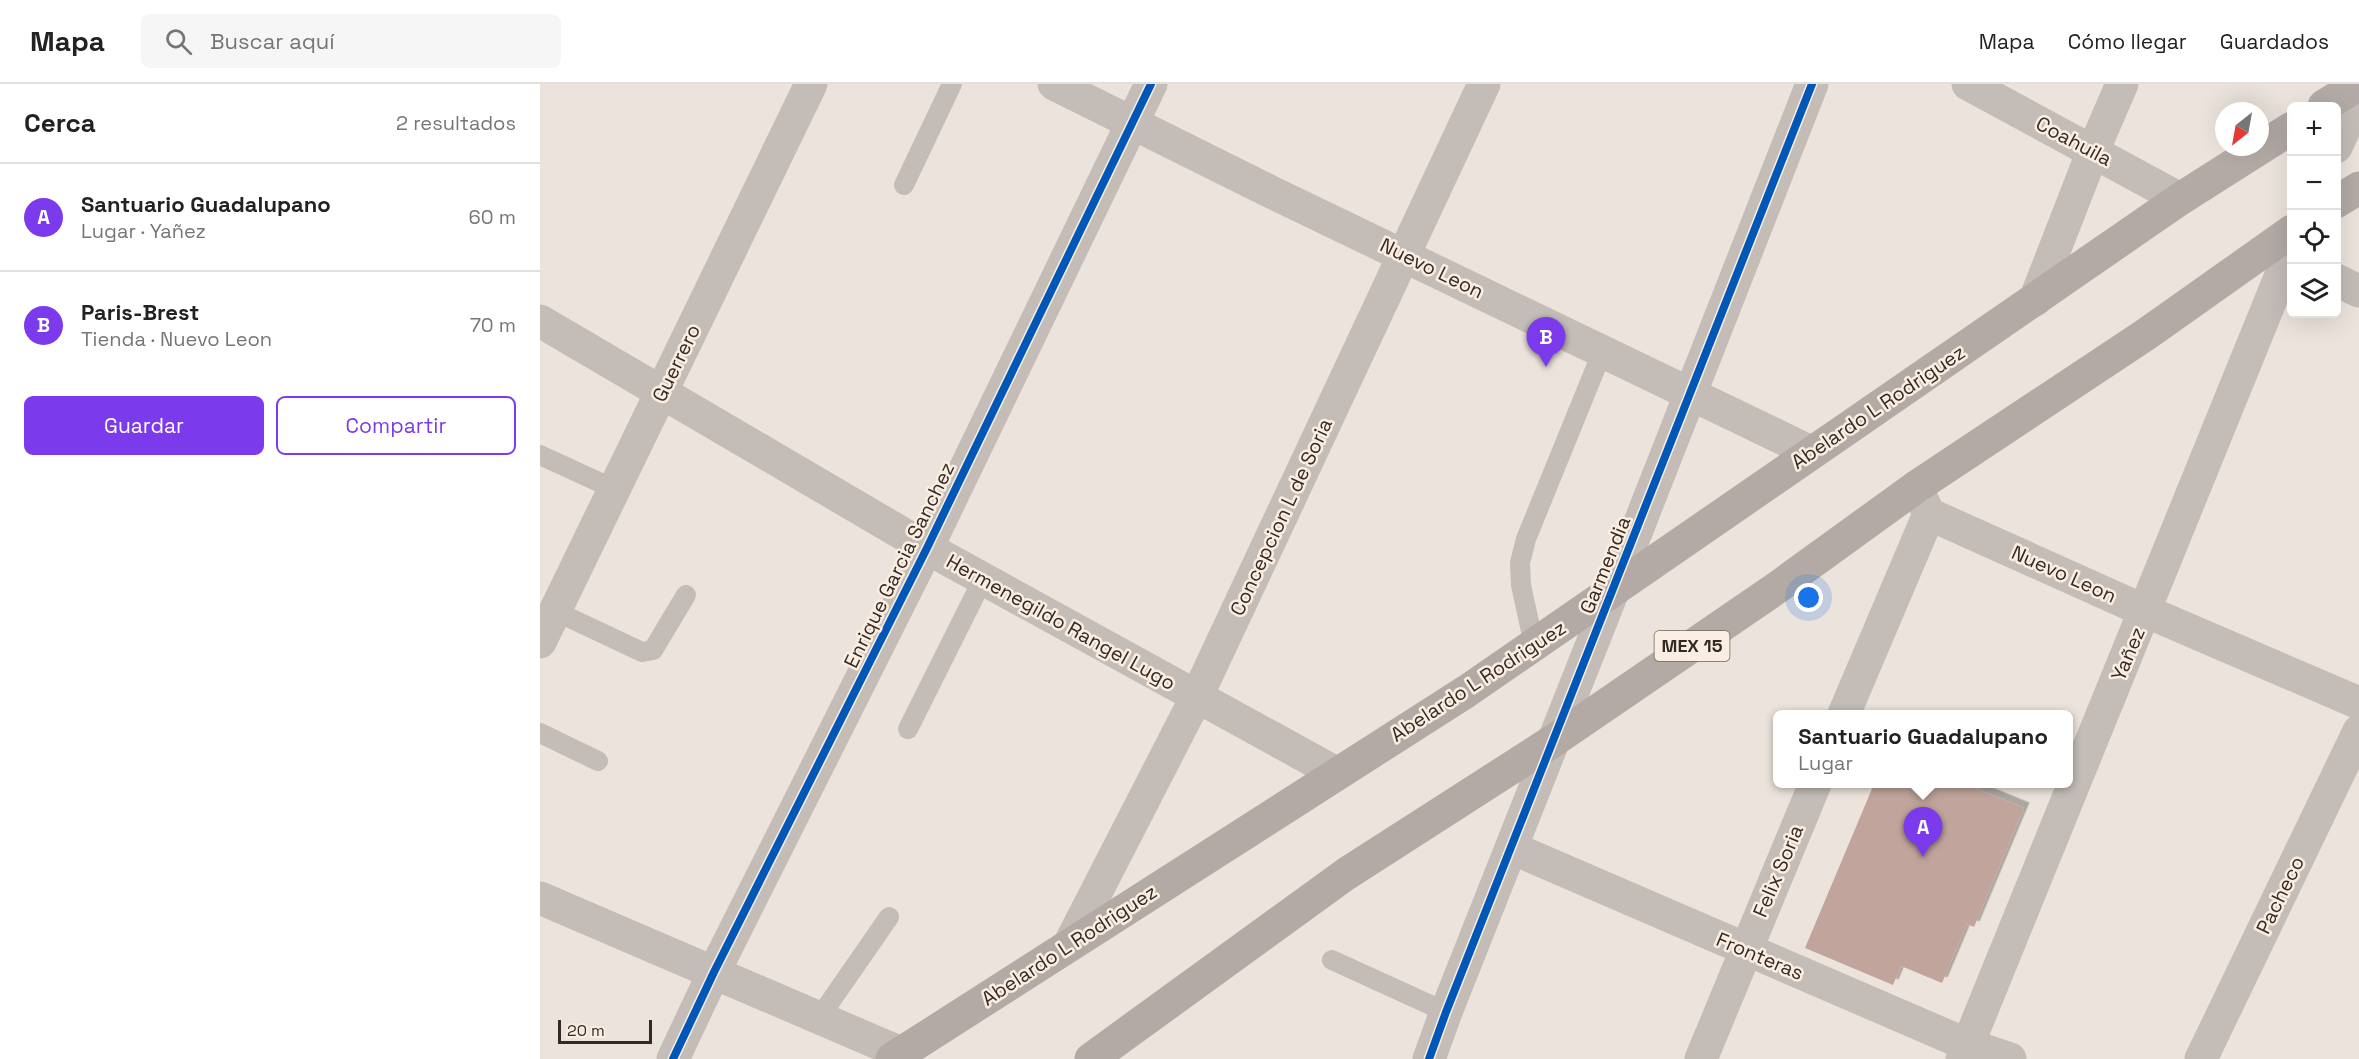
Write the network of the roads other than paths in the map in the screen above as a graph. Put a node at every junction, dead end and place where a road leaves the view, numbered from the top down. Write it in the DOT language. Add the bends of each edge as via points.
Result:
graph roads {
  1 [pos="812,84"];
  2 [pos="952,84"];
  3 [pos="1054,84"];
  4 [pos="1151,84"];
  5 [pos="1484,84"];
  6 [pos="1812,84"];
  7 [pos="1968,84"];
  8 [pos="2122,84"];
  9 [pos="2359,84"];
  10 [pos="2359,97"];
  11 [pos="2330,102"];
  12 [pos="1132,123"];
  13 [pos="2287,131"];
  14 [pos="2341,138"];
  15 [pos="2093,151"];
  16 [pos="904,185"];
  17 [pos="2359,188"];
  18 [pos="2180,199"];
  19 [pos="2341,199"];
  20 [pos="2287,250"];
  21 [pos="1404,255"];
  22 [pos="2287,258"];
  23 [pos="2341,282"];
  24 [pos="2359,291"];
  25 [pos="2035,300"];
  26 [pos="540,321"];
  27 [pos="1603,350"];
  28 [pos="662,391"];
  29 [pos="1691,393"];
  30 [pos="1811,452"];
  31 [pos="540,455"];
  32 [pos="614,489"];
  33 [pos="1922,500"];
  34 [pos="927,548"];
  35 [pos="983,579"];
  36 [pos="1613,591"];
  37 [pos="686,595"];
  38 [pos="555,611"];
  39 [pos="2145,611"];
  40 [pos="540,642"];
  41 [pos="1534,645"];
  42 [pos="1197,696"];
  43 [pos="2359,703"];
  44 [pos="1845,710"];
  45 [pos="909,729"];
  46 [pos="2359,731"];
  47 [pos="540,734"];
  48 [pos="1553,741"];
  49 [pos="598,761"];
  50 [pos="1336,773"];
  51 [pos="2073,787"];
  52 [pos="1813,788"];
  53 [pos="2073,788"];
  54 [pos="1512,848"];
  55 [pos="540,898"];
  56 [pos="889,917"];
  57 [pos="1069,945"];
  58 [pos="1745,950"];
  59 [pos="1332,960"];
  60 [pos="714,972"];
  61 [pos="1446,1012"];
  62 [pos="819,1018"];
  63 [pos="1965,1052"];
  64 [pos="897,1056"];
  65 [pos="673,1059"];
  66 [pos="1091,1059"];
  67 [pos="1429,1059"];
  68 [pos="1701,1059"];
  69 [pos="2010,1059"];
  70 [pos="2201,1059"];
  1 -- 28 [label="street, Guerrero"];
  2 -- 16 [label="lane"];
  3 -- 12 [label="street, Nuevo Leon"];
  4 -- 12 [label="street, Enrique Garcia Sanchez"];
  5 -- 21 [label="street, Concepcion L de Soria"];
  6 -- 29 [label="street, Garmendia"];
  7 -- 15 [label="street, Coahuila"];
  8 -- 15 [label="street"];
  9 -- 11 [label="main road"];
  10 -- 14 [label="street"];
  12 -- 21 [label="street, Nuevo Leon"];
  12 -- 34 [label="street, Enrique Garcia Sanchez"];
  13 -- 18 [label="main road, Abelardo L Rodriguez"];
  15 -- 18 [label="street, Coahuila"];
  15 -- 25 [label="street"];
  17 -- 19 [label="main road"];
  18 -- 25 [label="main road, Abelardo L Rodriguez"];
  20 -- 33 [label="main road, MEX 15" via="2145,335"];
  21 -- 27 [label="street, Nuevo Leon"];
  21 -- 42 [label="street, Concepcion L de Soria"];
  22 -- 39 [label="street, Yañez"];
  23 -- 24 [label="street"];
  25 -- 30 [label="main road, Abelardo L Rodriguez"];
  26 -- 28 [label="street, Hermenegildo Rangel Lugo"];
  27 -- 29 [label="street, Nuevo Leon"];
  27 -- 41 [label="lane" via="1526,539 1520,563"];
  28 -- 32 [label="street, Guerrero"];
  28 -- 34 [label="street, Hermenegildo Rangel Lugo"];
  29 -- 30 [label="street, Nuevo Leon"];
  29 -- 36 [label="street, Garmendia"];
  30 -- 36 [label="main road, Abelardo L Rodriguez"];
  31 -- 32 [label="lane"];
  32 -- 38 [label="street, Guerrero"];
  33 -- 39 [label="street, Nuevo Leon"];
  33 -- 44 [label="street"];
  33 -- 48 [label="main road, MEX 15" via="1778,587"];
  34 -- 35 [label="street, Hermenegildo Rangel Lugo"];
  34 -- 60 [label="street, Enrique Garcia Sanchez"];
  35 -- 42 [label="street, Hermenegildo Rangel Lugo"];
  35 -- 45 [label="lane"];
  36 -- 41 [label="main road, Abelardo L Rodriguez"];
  36 -- 48 [label="street, Garmendia"];
  37 -- 38 [label="lane" via="653,650 642,652"];
  38 -- 40 [label="street, Guerrero"];
  39 -- 43 [label="street, Nuevo Leon"];
  39 -- 51 [label="street, Yañez"];
  41 -- 50 [label="main road, Abelardo L Rodriguez"];
  42 -- 50 [label="street, Hermenegildo Rangel Lugo"];
  42 -- 57 [label="street, Concepcion L de Soria"];
  46 -- 70 [label="street, Pacheco"];
  47 -- 49 [label="lane"];
  48 -- 54 [label="street, Garmendia"];
  48 -- 66 [label="main road, MEX 15" via="1346,874"];
  50 -- 57 [label="main road, Abelardo L Rodriguez"];
  52 -- 58 [label="street, Felix Soria"];
  53 -- 63 [label="street, Yañez"];
  54 -- 58 [label="street, Fronteras"];
  54 -- 61 [label="street, Garmendia"];
  55 -- 60 [label="street"];
  56 -- 62 [label="lane"];
  57 -- 64 [label="main road, Abelardo L Rodriguez"];
  58 -- 63 [label="street, Fronteras"];
  58 -- 68 [label="street, Felix Soria"];
  59 -- 61 [label="lane"];
  60 -- 62 [label="street"];
  60 -- 65 [label="street, Enrique Garcia Sanchez"];
  61 -- 67 [label="street, Garmendia"];
  62 -- 64 [label="street"];
  63 -- 69 [label="street, Fronteras"];
}
